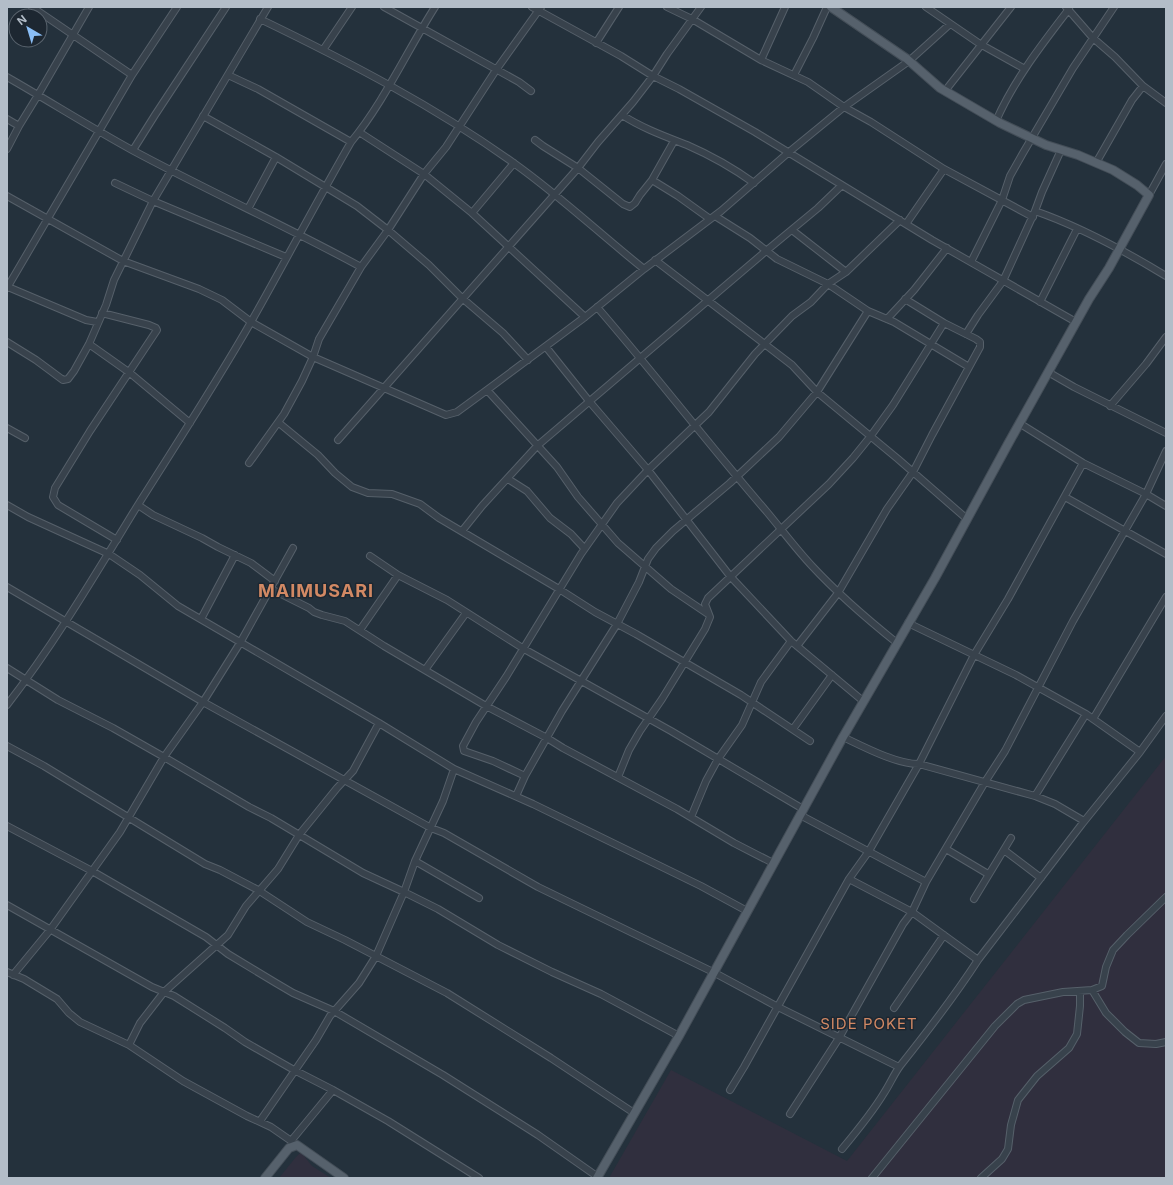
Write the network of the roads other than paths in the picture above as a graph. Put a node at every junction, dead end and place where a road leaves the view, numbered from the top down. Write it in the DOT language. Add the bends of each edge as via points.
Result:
graph roads {
  1 [pos="32,7"];
  2 [pos="89,7"];
  3 [pos="177,7"];
  4 [pos="226,7"];
  5 [pos="268,7"];
  6 [pos="352,7"];
  7 [pos="384,7"];
  8 [pos="434,7"];
  9 [pos="532,7"];
  10 [pos="619,7"];
  11 [pos="667,7"];
  12 [pos="701,7"];
  13 [pos="785,7"];
  14 [pos="827,7"];
  15 [pos="831,7"];
  16 [pos="1011,7"];
  17 [pos="1114,7"];
  18 [pos="931,8"];
  19 [pos="1068,8"];
  20 [pos="540,9"];
  21 [pos="260,19"];
  22 [pos="692,20"];
  23 [pos="950,24"];
  24 [pos="422,27"];
  25 [pos="74,35"];
  26 [pos="1094,38"];
  27 [pos="596,43"];
  28 [pos="980,44"];
  29 [pos="323,50"];
  30 [pos="762,60"];
  31 [pos="909,61"];
  32 [pos="1025,69"];
  33 [pos="496,70"];
  34 [pos="132,75"];
  35 [pos="228,75"];
  36 [pos="794,75"];
  37 [pos="653,76"];
  38 [pos="7,77"];
  39 [pos="389,86"];
  40 [pos="1143,86"];
  41 [pos="945,90"];
  42 [pos="530,91"];
  43 [pos="38,95"];
  44 [pos="1166,103"];
  45 [pos="844,107"];
  46 [pos="622,115"];
  47 [pos="203,116"];
  48 [pos="7,119"];
  49 [pos="996,121"];
  50 [pos="19,126"];
  51 [pos="459,127"];
  52 [pos="99,131"];
  53 [pos="359,132"];
  54 [pos="1031,138"];
  55 [pos="536,140"];
  56 [pos="674,141"];
  57 [pos="352,142"];
  58 [pos="7,149"];
  59 [pos="133,150"];
  60 [pos="1061,150"];
  61 [pos="789,152"];
  62 [pos="276,157"];
  63 [pos="1096,162"];
  64 [pos="514,163"];
  65 [pos="1166,164"];
  66 [pos="578,168"];
  67 [pos="944,169"];
  68 [pos="172,170"];
  69 [pos="424,174"];
  70 [pos="652,180"];
  71 [pos="115,183"];
  72 [pos="754,183"];
  73 [pos="841,186"];
  74 [pos="325,187"];
  75 [pos="555,194"];
  76 [pos="1149,195"];
  77 [pos="7,196"];
  78 [pos="1002,200"];
  79 [pos="153,201"];
  80 [pos="248,210"];
  81 [pos="472,213"];
  82 [pos="1034,214"];
  83 [pos="712,217"];
  84 [pos="48,218"];
  85 [pos="900,220"];
  86 [pos="906,224"];
  87 [pos="1076,229"];
  88 [pos="388,230"];
  89 [pos="792,230"];
  90 [pos="300,234"];
  91 [pos="509,246"];
  92 [pos="947,248"];
  93 [pos="1119,249"];
  94 [pos="766,251"];
  95 [pos="286,257"];
  96 [pos="655,260"];
  97 [pos="123,261"];
  98 [pos="971,262"];
  99 [pos="361,267"];
  100 [pos="644,269"];
  101 [pos="846,272"];
  102 [pos="1166,276"];
  103 [pos="1003,281"];
  104 [pos="828,284"];
  105 [pos="8,287"];
  106 [pos="462,298"];
  107 [pos="905,299"];
  108 [pos="709,301"];
  109 [pos="1040,302"];
  110 [pos="597,307"];
  111 [pos="868,311"];
  112 [pos="102,313"];
  113 [pos="585,317"];
  114 [pos="887,319"];
  115 [pos="97,322"];
  116 [pos="251,322"];
  117 [pos="1076,322"];
  118 [pos="944,323"];
  119 [pos="966,334"];
  120 [pos="1166,337"];
  121 [pos="7,342"];
  122 [pos="89,344"];
  123 [pos="765,344"];
  124 [pos="930,344"];
  125 [pos="546,347"];
  126 [pos="313,357"];
  127 [pos="640,359"];
  128 [pos="528,360"];
  129 [pos="969,367"];
  130 [pos="1048,372"];
  131 [pos="130,373"];
  132 [pos="383,388"];
  133 [pos="487,390"];
  134 [pos="818,392"];
  135 [pos="589,401"];
  136 [pos="1110,406"];
  137 [pos="190,423"];
  138 [pos="279,423"];
  139 [pos="1019,423"];
  140 [pos="695,425"];
  141 [pos="7,428"];
  142 [pos="1166,433"];
  143 [pos="870,437"];
  144 [pos="25,438"];
  145 [pos="338,440"];
  146 [pos="538,446"];
  147 [pos="1166,452"];
  148 [pos="249,463"];
  149 [pos="1083,463"];
  150 [pos="648,470"];
  151 [pos="913,472"];
  152 [pos="737,477"];
  153 [pos="508,480"];
  154 [pos="1146,494"];
  155 [pos="1065,497"];
  156 [pos="7,505"];
  157 [pos="138,505"];
  158 [pos="1166,506"];
  159 [pos="967,519"];
  160 [pos="687,520"];
  161 [pos="601,524"];
  162 [pos="781,529"];
  163 [pos="1124,530"];
  164 [pos="462,531"];
  165 [pos="117,540"];
  166 [pos="293,548"];
  167 [pos="584,548"];
  168 [pos="109,554"];
  169 [pos="1166,554"];
  170 [pos="236,555"];
  171 [pos="370,556"];
  172 [pos="644,567"];
  173 [pos="398,575"];
  174 [pos="730,576"];
  175 [pos="275,581"];
  176 [pos="7,587"];
  177 [pos="271,589"];
  178 [pos="559,589"];
  179 [pos="838,593"];
  180 [pos="1166,597"];
  181 [pos="466,613"];
  182 [pos="708,614"];
  183 [pos="200,619"];
  184 [pos="66,622"];
  185 [pos="908,623"];
  186 [pos="616,624"];
  187 [pos="360,630"];
  188 [pos="791,641"];
  189 [pos="240,643"];
  190 [pos="897,643"];
  191 [pos="797,646"];
  192 [pos="524,649"];
  193 [pos="974,655"];
  194 [pos="684,663"];
  195 [pos="7,668"];
  196 [pos="425,670"];
  197 [pos="832,675"];
  198 [pos="26,680"];
  199 [pos="581,681"];
  200 [pos="1038,688"];
  201 [pos="863,701"];
  202 [pos="203,702"];
  203 [pos="753,703"];
  204 [pos="7,705"];
  205 [pos="486,706"];
  206 [pos="1086,714"];
  207 [pos="1166,716"];
  208 [pos="648,719"];
  209 [pos="1093,719"];
  210 [pos="379,723"];
  211 [pos="793,729"];
  212 [pos="843,737"];
  213 [pos="547,738"];
  214 [pos="810,741"];
  215 [pos="7,746"];
  216 [pos="1140,752"];
  217 [pos="164,757"];
  218 [pos="718,759"];
  219 [pos="919,764"];
  220 [pos="454,770"];
  221 [pos="525,776"];
  222 [pos="618,777"];
  223 [pos="345,780"];
  224 [pos="985,782"];
  225 [pos="516,796"];
  226 [pos="1035,796"];
  227 [pos="802,812"];
  228 [pos="691,817"];
  229 [pos="129,818"];
  230 [pos="1084,821"];
  231 [pos="7,826"];
  232 [pos="431,828"];
  233 [pos="299,835"];
  234 [pos="1011,838"];
  235 [pos="946,849"];
  236 [pos="1004,850"];
  237 [pos="869,851"];
  238 [pos="416,861"];
  239 [pos="773,863"];
  240 [pos="92,871"];
  241 [pos="988,874"];
  242 [pos="1041,878"];
  243 [pos="849,879"];
  244 [pos="926,882"];
  245 [pos="258,890"];
  246 [pos="404,892"];
  247 [pos="1166,897"];
  248 [pos="479,898"];
  249 [pos="974,898"];
  250 [pos="7,905"];
  251 [pos="747,911"];
  252 [pos="912,912"];
  253 [pos="50,930"];
  254 [pos="944,935"];
  255 [pos="216,945"];
  256 [pos="376,956"];
  257 [pos="978,960"];
  258 [pos="7,972"];
  259 [pos="713,972"];
  260 [pos="14,975"];
  261 [pos="1092,990"];
  262 [pos="1080,991"];
  263 [pos="164,992"];
  264 [pos="778,1007"];
  265 [pos="894,1008"];
  266 [pos="334,1011"];
  267 [pos="679,1036"];
  268 [pos="839,1038"];
  269 [pos="1166,1042"];
  270 [pos="129,1045"];
  271 [pos="899,1067"];
  272 [pos="294,1070"];
  273 [pos="333,1090"];
  274 [pos="730,1090"];
  275 [pos="634,1113"];
  276 [pos="790,1114"];
  277 [pos="260,1121"];
  278 [pos="294,1143"];
  279 [pos="842,1149"];
  280 [pos="597,1177"];
  281 [pos="265,1178"];
  282 [pos="344,1178"];
  283 [pos="479,1178"];
  284 [pos="872,1178"];
  285 [pos="981,1178"];
  1 -- 25 [label="street"];
  2 -- 25 [label="street"];
  3 -- 34 [label="street"];
  4 -- 59 [label="street"];
  5 -- 21 [label="street"];
  6 -- 29 [label="street"];
  7 -- 24 [label="street"];
  8 -- 24 [label="street"];
  9 -- 20 [label="street"];
  10 -- 27 [label="street"];
  11 -- 22 [label="street"];
  12 -- 22 [label="street"];
  13 -- 30 [label="street"];
  14 -- 36 [label="street"];
  15 -- 31 [label="main road"];
  16 -- 28 [label="street"];
  17 -- 26 [label="street"];
  18 -- 23 [label="street"];
  19 -- 26 [label="street"];
  19 -- 32 [label="street"];
  20 -- 27 [label="street"];
  20 -- 33 [label="street"];
  21 -- 29 [label="street"];
  21 -- 35 [label="street"];
  22 -- 30 [label="street"];
  22 -- 37 [label="street"];
  23 -- 28 [label="street"];
  23 -- 31 [label="street"];
  24 -- 33 [label="street"];
  24 -- 39 [label="street"];
  25 -- 34 [label="street"];
  25 -- 43 [label="street"];
  26 -- 40 [label="street"];
  26 -- 54 [label="street"];
  27 -- 37 [label="street"];
  28 -- 32 [label="street"];
  28 -- 41 [label="street"];
  29 -- 39 [label="street"];
  30 -- 36 [label="street"];
  31 -- 41 [label="main road"];
  31 -- 45 [label="street"];
  32 -- 49 [label="street"];
  33 -- 42 [label="street"];
  33 -- 51 [label="street"];
  34 -- 52 [label="street"];
  35 -- 47 [label="street"];
  35 -- 57 [label="street"];
  36 -- 45 [label="street"];
  37 -- 46 [label="street"];
  37 -- 61 [label="street"];
  38 -- 43 [label="street"];
  39 -- 51 [label="street"];
  39 -- 53 [label="street"];
  40 -- 44 [label="street"];
  40 -- 63 [label="street"];
  41 -- 49 [label="main road"];
  43 -- 50 [label="street"];
  43 -- 52 [label="street"];
  45 -- 61 [label="street"];
  45 -- 67 [label="street"];
  46 -- 56 [label="street"];
  46 -- 66 [label="street"];
  47 -- 62 [label="street"];
  47 -- 68 [label="street"];
  48 -- 50 [label="street"];
  49 -- 54 [label="main road"];
  50 -- 58 [label="street"];
  51 -- 64 [label="street"];
  51 -- 69 [label="street"];
  52 -- 59 [label="street"];
  52 -- 84 [label="street"];
  53 -- 57 [label="street"];
  53 -- 69 [label="street"];
  54 -- 60 [label="main road"];
  54 -- 78 [label="street" via="1010,176"];
  55 -- 66 [label="street"];
  56 -- 70 [label="street"];
  56 -- 72 [label="street" via="733,168"];
  57 -- 74 [label="street"];
  59 -- 68 [label="street"];
  60 -- 63 [label="main road"];
  60 -- 82 [label="street"];
  61 -- 72 [label="street"];
  61 -- 73 [label="street"];
  62 -- 74 [label="street"];
  62 -- 80 [label="street"];
  63 -- 76 [label="main road" via="1113,170"];
  64 -- 75 [label="street"];
  64 -- 81 [label="street"];
  65 -- 76 [label="street"];
  66 -- 70 [label="street" via="630,207 636,203"];
  66 -- 75 [label="street"];
  67 -- 78 [label="street"];
  67 -- 86 [label="street"];
  68 -- 79 [label="street"];
  68 -- 80 [label="street"];
  69 -- 81 [label="street"];
  69 -- 88 [label="street"];
  70 -- 83 [label="street"];
  71 -- 79 [label="street"];
  72 -- 83 [label="street"];
  73 -- 85 [label="street"];
  73 -- 89 [label="street"];
  74 -- 88 [label="street" via="357,206"];
  74 -- 90 [label="street"];
  75 -- 91 [label="street"];
  75 -- 100 [label="street"];
  76 -- 93 [label="main road"];
  77 -- 84 [label="street"];
  78 -- 82 [label="street"];
  78 -- 98 [label="street"];
  79 -- 95 [label="street"];
  79 -- 97 [label="street"];
  80 -- 90 [label="street"];
  81 -- 91 [label="street"];
  82 -- 87 [label="street" via="1055,218"];
  82 -- 103 [label="street"];
  83 -- 94 [label="street" via="750,238"];
  83 -- 96 [label="street"];
  84 -- 97 [label="street"];
  84 -- 105 [label="street"];
  85 -- 86 [label="street"];
  85 -- 101 [label="street"];
  86 -- 92 [label="street"];
  87 -- 93 [label="street"];
  87 -- 109 [label="street"];
  88 -- 99 [label="street"];
  88 -- 106 [label="street"];
  89 -- 94 [label="street"];
  89 -- 101 [label="street"];
  90 -- 95 [label="street"];
  90 -- 99 [label="street"];
  91 -- 106 [label="street"];
  91 -- 113 [label="street"];
  92 -- 98 [label="street"];
  92 -- 107 [label="street"];
  93 -- 102 [label="street"];
  93 -- 117 [label="main road"];
  94 -- 104 [label="street"];
  94 -- 108 [label="street"];
  95 -- 116 [label="street"];
  96 -- 100 [label="street"];
  96 -- 108 [label="street"];
  97 -- 112 [label="street"];
  97 -- 116 [label="street" via="199,289 222,300"];
  98 -- 103 [label="street"];
  99 -- 126 [label="street" via="319,339"];
  100 -- 110 [label="street"];
  101 -- 104 [label="street"];
  103 -- 109 [label="street"];
  103 -- 119 [label="street"];
  104 -- 111 [label="street"];
  104 -- 123 [label="street"];
  105 -- 115 [label="street" via="86,320"];
  106 -- 128 [label="street" via="503,333"];
  106 -- 132 [label="street"];
  107 -- 114 [label="street"];
  107 -- 118 [label="street"];
  108 -- 123 [label="street"];
  108 -- 127 [label="street"];
  109 -- 117 [label="street"];
  110 -- 113 [label="street"];
  110 -- 127 [label="street"];
  111 -- 114 [label="street"];
  111 -- 134 [label="street"];
  112 -- 115 [label="street"];
  112 -- 131 [label="street" via="149,325 157,330"];
  113 -- 125 [label="street"];
  114 -- 124 [label="street"];
  115 -- 122 [label="street"];
  116 -- 126 [label="street"];
  116 -- 137 [label="street"];
  117 -- 130 [label="main road"];
  118 -- 119 [label="street"];
  118 -- 124 [label="street"];
  119 -- 129 [label="street" via="980,342 980,347"];
  120 -- 136 [label="street"];
  121 -- 122 [label="street" via="63,380 74,371"];
  122 -- 131 [label="street"];
  123 -- 134 [label="street" via="792,365"];
  123 -- 140 [label="street" via="709,412"];
  124 -- 129 [label="street"];
  124 -- 143 [label="street"];
  125 -- 128 [label="street"];
  125 -- 135 [label="street"];
  126 -- 132 [label="street"];
  126 -- 138 [label="street"];
  127 -- 135 [label="street"];
  127 -- 140 [label="street"];
  128 -- 133 [label="street"];
  129 -- 151 [label="street"];
  130 -- 136 [label="street"];
  130 -- 139 [label="main road"];
  131 -- 137 [label="street"];
  131 -- 165 [label="street" via="90,431 53,497 58,505"];
  132 -- 133 [label="street" via="446,415 457,412"];
  132 -- 145 [label="street"];
  133 -- 146 [label="street"];
  134 -- 143 [label="street"];
  134 -- 152 [label="street" via="779,437"];
  135 -- 146 [label="street"];
  135 -- 150 [label="street"];
  136 -- 142 [label="street"];
  137 -- 157 [label="street"];
  138 -- 148 [label="street"];
  138 -- 164 [label="street" via="352,487 368,493 392,494 420,504"];
  139 -- 149 [label="street"];
  139 -- 159 [label="main road"];
  140 -- 150 [label="street"];
  140 -- 152 [label="street"];
  141 -- 144 [label="street"];
  143 -- 151 [label="street"];
  143 -- 162 [label="street" via="829,484"];
  146 -- 153 [label="street"];
  146 -- 161 [label="street"];
  147 -- 154 [label="street"];
  149 -- 154 [label="street"];
  149 -- 155 [label="street"];
  150 -- 160 [label="street"];
  150 -- 161 [label="street"];
  151 -- 159 [label="street"];
  151 -- 179 [label="street" via="887,509"];
  152 -- 160 [label="street"];
  152 -- 162 [label="street"];
  153 -- 164 [label="street"];
  153 -- 167 [label="street" via="526,491 550,518"];
  154 -- 158 [label="street"];
  154 -- 163 [label="street"];
  155 -- 163 [label="street"];
  155 -- 193 [label="street"];
  156 -- 168 [label="street"];
  157 -- 165 [label="street"];
  157 -- 170 [label="street" via="153,515"];
  159 -- 185 [label="main road"];
  160 -- 172 [label="street" via="656,548"];
  160 -- 174 [label="street"];
  161 -- 167 [label="street"];
  161 -- 172 [label="street"];
  162 -- 174 [label="street"];
  162 -- 179 [label="street"];
  163 -- 169 [label="street"];
  163 -- 200 [label="street"];
  164 -- 178 [label="street"];
  165 -- 168 [label="street"];
  166 -- 175 [label="street"];
  167 -- 178 [label="street"];
  168 -- 183 [label="street" via="178,606"];
  168 -- 184 [label="street"];
  170 -- 175 [label="street"];
  170 -- 183 [label="street"];
  171 -- 173 [label="street"];
  172 -- 182 [label="street"];
  172 -- 186 [label="street" via="639,582"];
  173 -- 181 [label="street" via="447,600"];
  173 -- 187 [label="street"];
  174 -- 182 [label="street" via="708,598 705,604"];
  174 -- 188 [label="street"];
  175 -- 177 [label="street"];
  176 -- 184 [label="street"];
  177 -- 187 [label="street" via="314,612 345,620"];
  177 -- 189 [label="street"];
  178 -- 186 [label="street"];
  178 -- 192 [label="street"];
  179 -- 190 [label="street"];
  179 -- 191 [label="street"];
  180 -- 209 [label="street"];
  181 -- 192 [label="street"];
  181 -- 196 [label="street"];
  182 -- 194 [label="street" via="710,617 705,629"];
  183 -- 189 [label="street"];
  184 -- 198 [label="street"];
  184 -- 202 [label="street"];
  185 -- 190 [label="main road"];
  185 -- 193 [label="street"];
  186 -- 194 [label="street"];
  186 -- 199 [label="street"];
  187 -- 196 [label="street"];
  188 -- 191 [label="street"];
  188 -- 203 [label="street" via="761,682"];
  189 -- 202 [label="street"];
  189 -- 210 [label="street"];
  190 -- 201 [label="main road"];
  191 -- 197 [label="street"];
  192 -- 199 [label="street"];
  192 -- 205 [label="street"];
  193 -- 200 [label="street"];
  193 -- 219 [label="street"];
  194 -- 203 [label="street"];
  194 -- 208 [label="street"];
  195 -- 198 [label="street"];
  196 -- 205 [label="street"];
  197 -- 201 [label="street"];
  197 -- 211 [label="street"];
  198 -- 204 [label="street"];
  198 -- 217 [label="street"];
  199 -- 208 [label="street"];
  199 -- 213 [label="street"];
  200 -- 206 [label="street"];
  200 -- 224 [label="street" via="1005,751"];
  201 -- 212 [label="main road"];
  202 -- 217 [label="street"];
  202 -- 223 [label="street"];
  203 -- 211 [label="street"];
  203 -- 218 [label="street" via="742,725"];
  205 -- 213 [label="street"];
  205 -- 221 [label="street" via="466,739 464,751"];
  206 -- 209 [label="street"];
  206 -- 226 [label="street"];
  207 -- 216 [label="street"];
  208 -- 218 [label="street"];
  208 -- 222 [label="street" via="629,750"];
  209 -- 216 [label="street"];
  210 -- 220 [label="street"];
  210 -- 223 [label="street" via="353,771"];
  211 -- 214 [label="street"];
  212 -- 219 [label="street" via="908,764"];
  212 -- 227 [label="main road"];
  213 -- 221 [label="street"];
  213 -- 222 [label="street"];
  215 -- 229 [label="street"];
  216 -- 230 [label="street"];
  217 -- 229 [label="street"];
  217 -- 233 [label="street"];
  218 -- 227 [label="street"];
  218 -- 228 [label="street"];
  219 -- 224 [label="street"];
  219 -- 237 [label="street"];
  220 -- 225 [label="street"];
  220 -- 232 [label="street"];
  221 -- 225 [label="street"];
  222 -- 228 [label="street"];
  223 -- 232 [label="street"];
  223 -- 233 [label="street"];
  224 -- 226 [label="street"];
  224 -- 235 [label="street"];
  225 -- 251 [label="street"];
  226 -- 230 [label="street"];
  227 -- 237 [label="street"];
  227 -- 239 [label="main road"];
  228 -- 239 [label="street"];
  229 -- 240 [label="street"];
  229 -- 245 [label="street" via="205,864"];
  230 -- 242 [label="street"];
  231 -- 240 [label="street"];
  232 -- 238 [label="street"];
  232 -- 259 [label="street" via="538,887"];
  233 -- 245 [label="street" via="278,869"];
  233 -- 246 [label="street" via="363,873"];
  234 -- 236 [label="street"];
  235 -- 241 [label="street"];
  235 -- 244 [label="street"];
  236 -- 241 [label="street"];
  236 -- 242 [label="street"];
  237 -- 243 [label="street"];
  237 -- 244 [label="street"];
  238 -- 246 [label="street"];
  238 -- 248 [label="street"];
  239 -- 251 [label="main road"];
  240 -- 253 [label="street"];
  240 -- 255 [label="street"];
  241 -- 249 [label="street"];
  242 -- 257 [label="street"];
  243 -- 252 [label="street"];
  243 -- 264 [label="street"];
  244 -- 252 [label="street"];
  245 -- 255 [label="street" via="228,935"];
  245 -- 256 [label="street" via="308,922"];
  246 -- 256 [label="street"];
  246 -- 267 [label="street" via="498,945 601,994"];
  247 -- 261 [label="street" via="1113,950 1102,986"];
  250 -- 253 [label="street"];
  251 -- 259 [label="main road"];
  252 -- 254 [label="street"];
  252 -- 268 [label="street"];
  253 -- 260 [label="street"];
  253 -- 263 [label="street"];
  254 -- 257 [label="street"];
  254 -- 265 [label="street"];
  255 -- 263 [label="street"];
  255 -- 266 [label="street" via="293,992"];
  256 -- 266 [label="street" via="359,983"];
  256 -- 275 [label="street" via="447,993"];
  257 -- 271 [label="street"];
  258 -- 260 [label="street"];
  259 -- 264 [label="street"];
  259 -- 267 [label="main road"];
  260 -- 270 [label="street" via="57,999 80,1022"];
  261 -- 262 [label="street"];
  261 -- 269 [label="street" via="1106,1012 1139,1043"];
  262 -- 284 [label="street" via="1024,1000 1017,1004 995,1026"];
  262 -- 285 [label="street" via="1077,1034 1069,1048 1037,1076 1018,1100 1008,1149 1002,1159"];
  263 -- 270 [label="street" via="140,1023"];
  263 -- 272 [label="street"];
  264 -- 268 [label="street"];
  264 -- 274 [label="street"];
  266 -- 272 [label="street"];
  266 -- 280 [label="street" via="538,1135"];
  267 -- 275 [label="main road"];
  268 -- 271 [label="street"];
  268 -- 276 [label="street"];
  270 -- 277 [label="street" via="183,1081"];
  271 -- 279 [label="street" via="867,1118"];
  272 -- 273 [label="street"];
  272 -- 277 [label="street"];
  273 -- 278 [label="street"];
  273 -- 283 [label="street"];
  275 -- 280 [label="main road"];
  277 -- 278 [label="street"];
  278 -- 281 [label="main road"];
  278 -- 282 [label="main road"];
}
